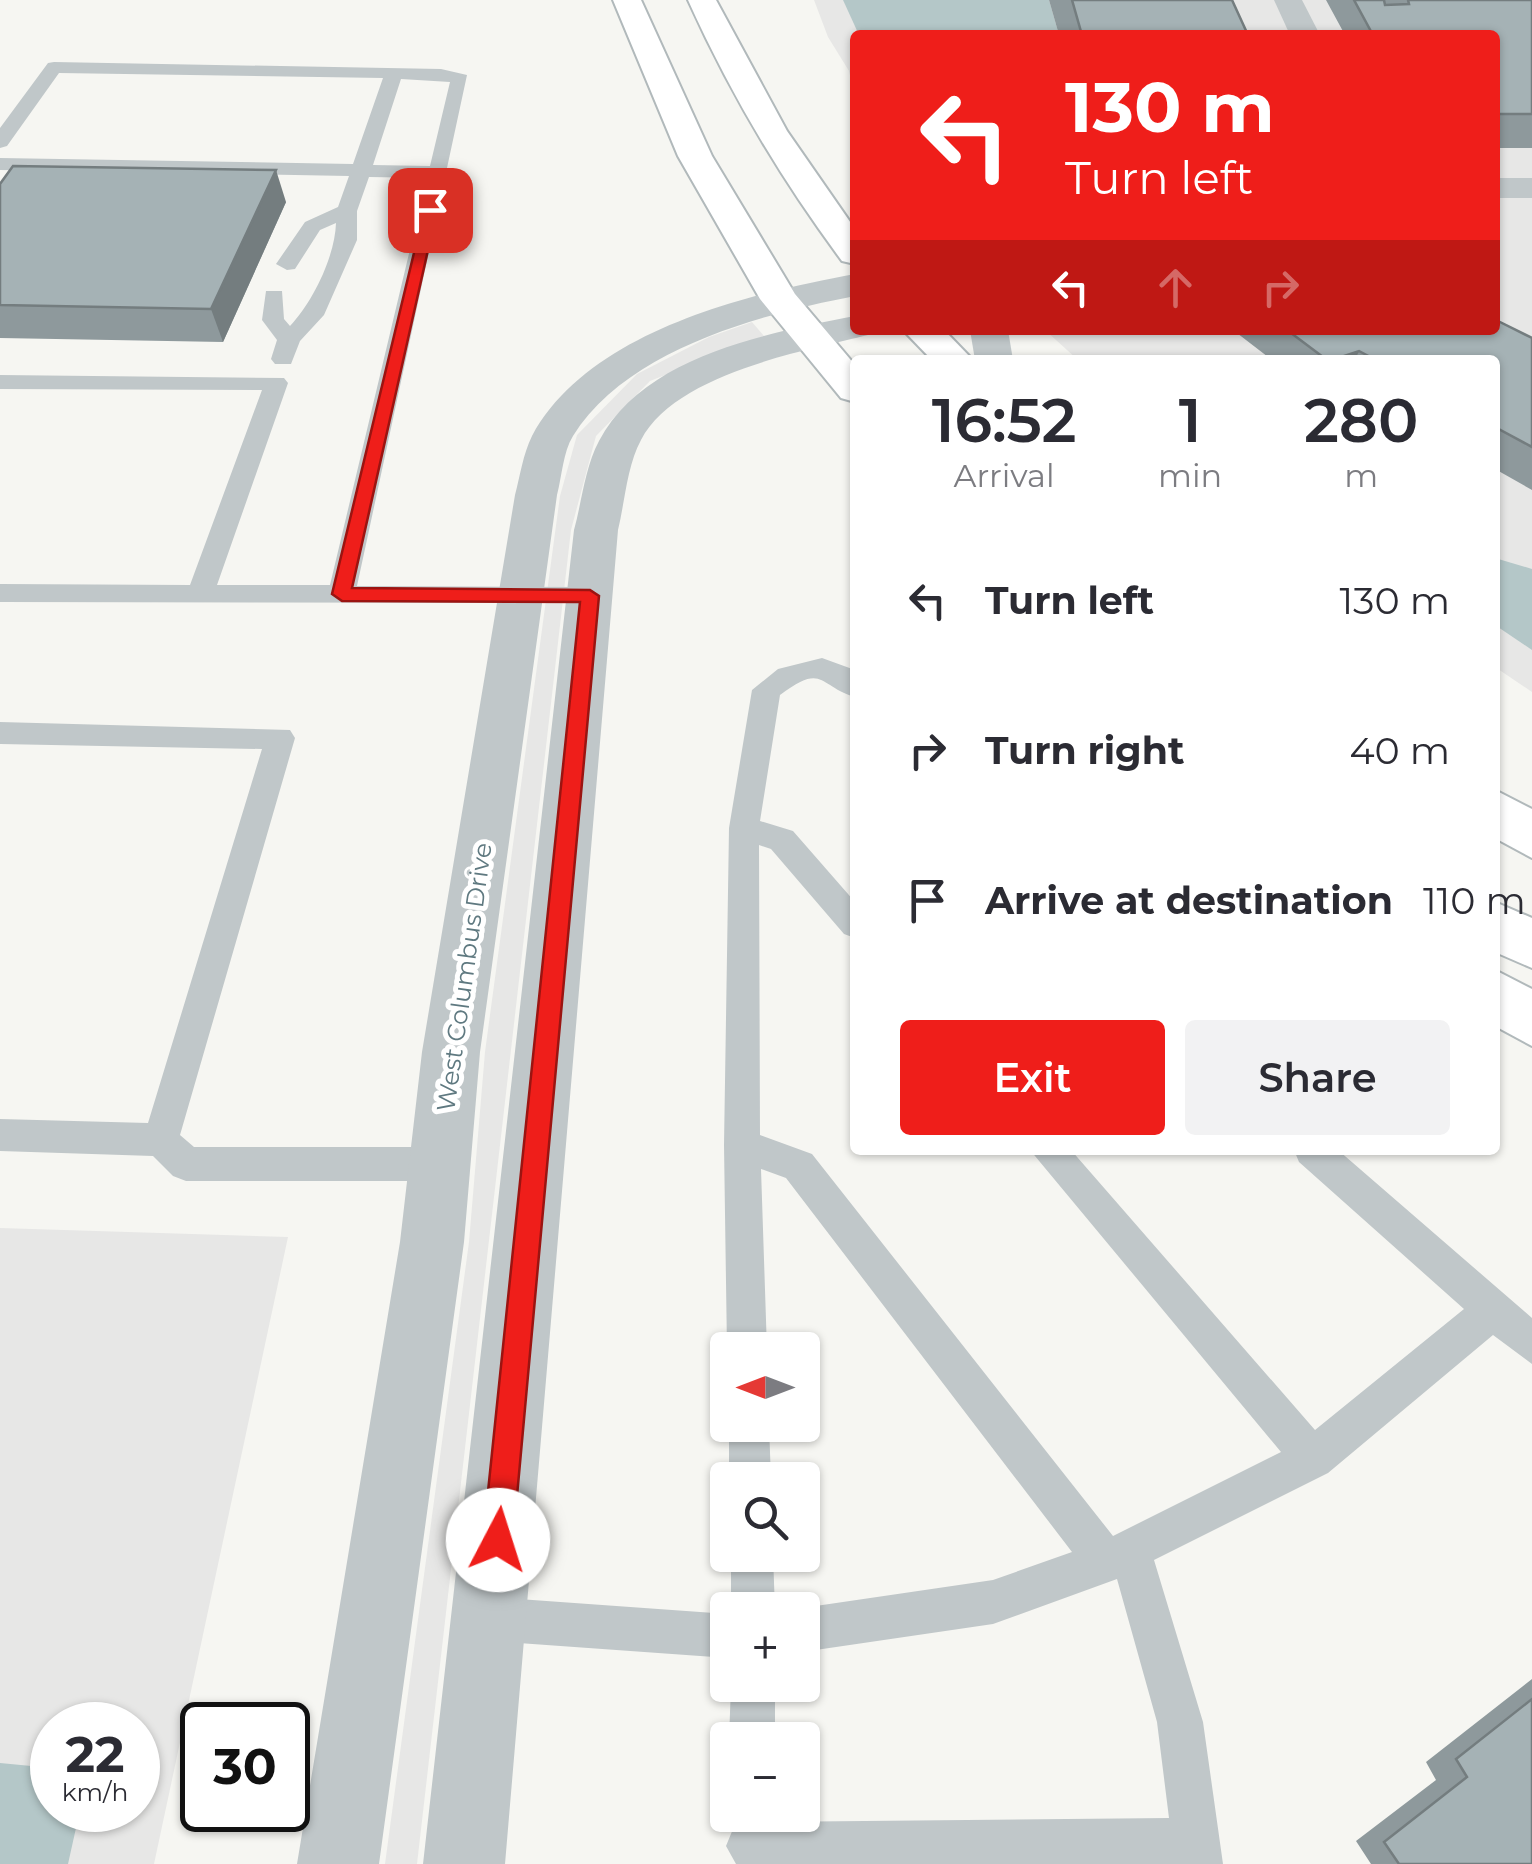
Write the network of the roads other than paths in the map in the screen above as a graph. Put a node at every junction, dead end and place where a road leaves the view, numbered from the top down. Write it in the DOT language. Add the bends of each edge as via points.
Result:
graph roads {
  1 [pos="627,0"];
  2 [pos="702,0"];
  3 [pos="1288,0"];
  4 [pos="1299,30"];
  5 [pos="394,73"];
  6 [pos="0,142"];
  7 [pos="0,164"];
  8 [pos="361,170"];
  9 [pos="439,172"];
  10 [pos="1500,188"];
  11 [pos="1532,188"];
  12 [pos="347,211"];
  13 [pos="849,239"];
  14 [pos="287,264"];
  15 [pos="850,288"];
  16 [pos="274,296"];
  17 [pos="793,318"];
  18 [pos="850,326"];
  19 [pos="927,335"];
  20 [pos="289,339"];
  21 [pos="949,355"];
  22 [pos="0,382"];
  23 [pos="276,383"];
  24 [pos="850,384"];
  25 [pos="0,593"];
  26 [pos="200,594"];
  27 [pos="342,594"];
  28 [pos="520,596"];
  29 [pos="590,596"];
  30 [pos="850,682"];
  31 [pos="0,733"];
  32 [pos="1500,814"];
  33 [pos="744,828"];
  34 [pos="1532,836"];
  35 [pos="850,920"];
  36 [pos="1500,928"];
  37 [pos="1532,945"];
  38 [pos="1500,998"];
  39 [pos="1532,1021"];
  40 [pos="0,1136"];
  41 [pos="161,1140"];
  42 [pos="742,1144"];
  43 [pos="1052,1155"];
  44 [pos="1318,1155"];
  45 [pos="440,1164"];
  46 [pos="1491,1312"];
  47 [pos="747,1332"];
  48 [pos="1532,1344"];
  49 [pos="1313,1458"];
  50 [pos="1118,1556"];
  51 [pos="490,1619"];
  52 [pos="820,1627"];
  53 [pos="710,1635"];
  54 [pos="751,1842"];
  55 [pos="1198,1853"];
  56 [pos="338,1864"];
  57 [pos="464,1864"];
  1 -- 17 [label="main road" via="695,156"];
  2 -- 13 [label="main road" via="796,177"];
  3 -- 4 [label="street"];
  5 -- 6 [label="lane" via="54,68"];
  5 -- 8 [label="lane"];
  5 -- 9 [label="lane" via="460,79"];
  7 -- 8 [label="lane"];
  8 -- 9 [label="lane"];
  8 -- 12 [label="lane"];
  9 -- 27 [label="lane"];
  10 -- 11 [label="street"];
  12 -- 14 [label="lane" via="312,226"];
  12 -- 20 [label="lane" via="346,240 313,315"];
  15 -- 17 [label="street, West Columbus Drive"];
  16 -- 20 [label="lane" via="273,320"];
  17 -- 18 [label="street, West Columbus Drive"];
  17 -- 24 [label="main road"];
  17 -- 28 [label="street, West Columbus Drive" via="695,329 619,367 555,432 536,495"];
  17 -- 29 [label="street, West Columbus Drive" via="665,390 620,437 596,530"];
  19 -- 21 [label="main road"];
  20 -- 23 [label="lane"];
  22 -- 23 [label="lane"];
  23 -- 26 [label="lane"];
  25 -- 26 [label="lane"];
  26 -- 27 [label="lane"];
  27 -- 28 [label="lane"];
  28 -- 29 [label="lane"];
  28 -- 45 [label="street, West Columbus Drive"];
  29 -- 51 [label="street, West Columbus Drive"];
  30 -- 33 [label="lane" via="820,666 792,670 766,690"];
  31 -- 41 [label="lane" via="280,738"];
  32 -- 34 [label="main road"];
  33 -- 35 [label="lane" via="782,840"];
  33 -- 42 [label="lane"];
  36 -- 37 [label="main road"];
  38 -- 39 [label="main road"];
  40 -- 41 [label="lane"];
  41 -- 45 [label="lane" via="186,1164"];
  42 -- 47 [label="lane"];
  42 -- 50 [label="lane" via="799,1166"];
  43 -- 49 [label="lane"];
  44 -- 46 [label="lane"];
  45 -- 56 [label="street, West Columbus Drive"];
  46 -- 48 [label="lane"];
  46 -- 49 [label="lane"];
  49 -- 50 [label="lane"];
  50 -- 52 [label="lane" via="993,1602"];
  50 -- 55 [label="lane" via="1180,1722"];
  51 -- 53 [label="lane"];
  51 -- 57 [label="street, West Columbus Drive"];
  54 -- 55 [label="lane"];
}
